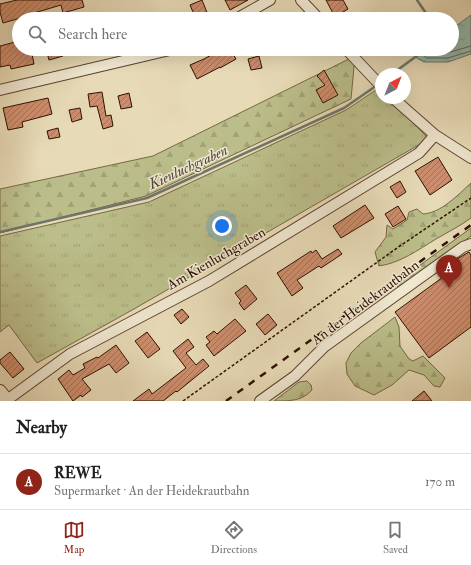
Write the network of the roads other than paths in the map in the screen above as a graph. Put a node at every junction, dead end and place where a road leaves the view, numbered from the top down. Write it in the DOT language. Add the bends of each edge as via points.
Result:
graph roads {
  1 [pos="270,0"];
  2 [pos="301,0"];
  3 [pos="249,12"];
  4 [pos="312,12"];
  5 [pos="144,56"];
  6 [pos="353,56"];
  7 [pos="375,80"];
  8 [pos="0,90"];
  9 [pos="400,104"];
  10 [pos="434,135"];
  11 [pos="471,158"];
  12 [pos="471,244"];
  13 [pos="5,397"];
  14 [pos="260,401"];
  1 -- 3 [label="street"];
  2 -- 4 [label="street"];
  5 -- 8 [label="street"];
  6 -- 7 [label="street"];
  9 -- 10 [label="street"];
  10 -- 11 [label="street"];
  10 -- 13 [label="street, Am Kienluchgraben" via="419,153 208,281 70,354"];
  12 -- 14 [label="street, An der Heidekrautbahn" via="463,246 324,347 295,376"];
}
